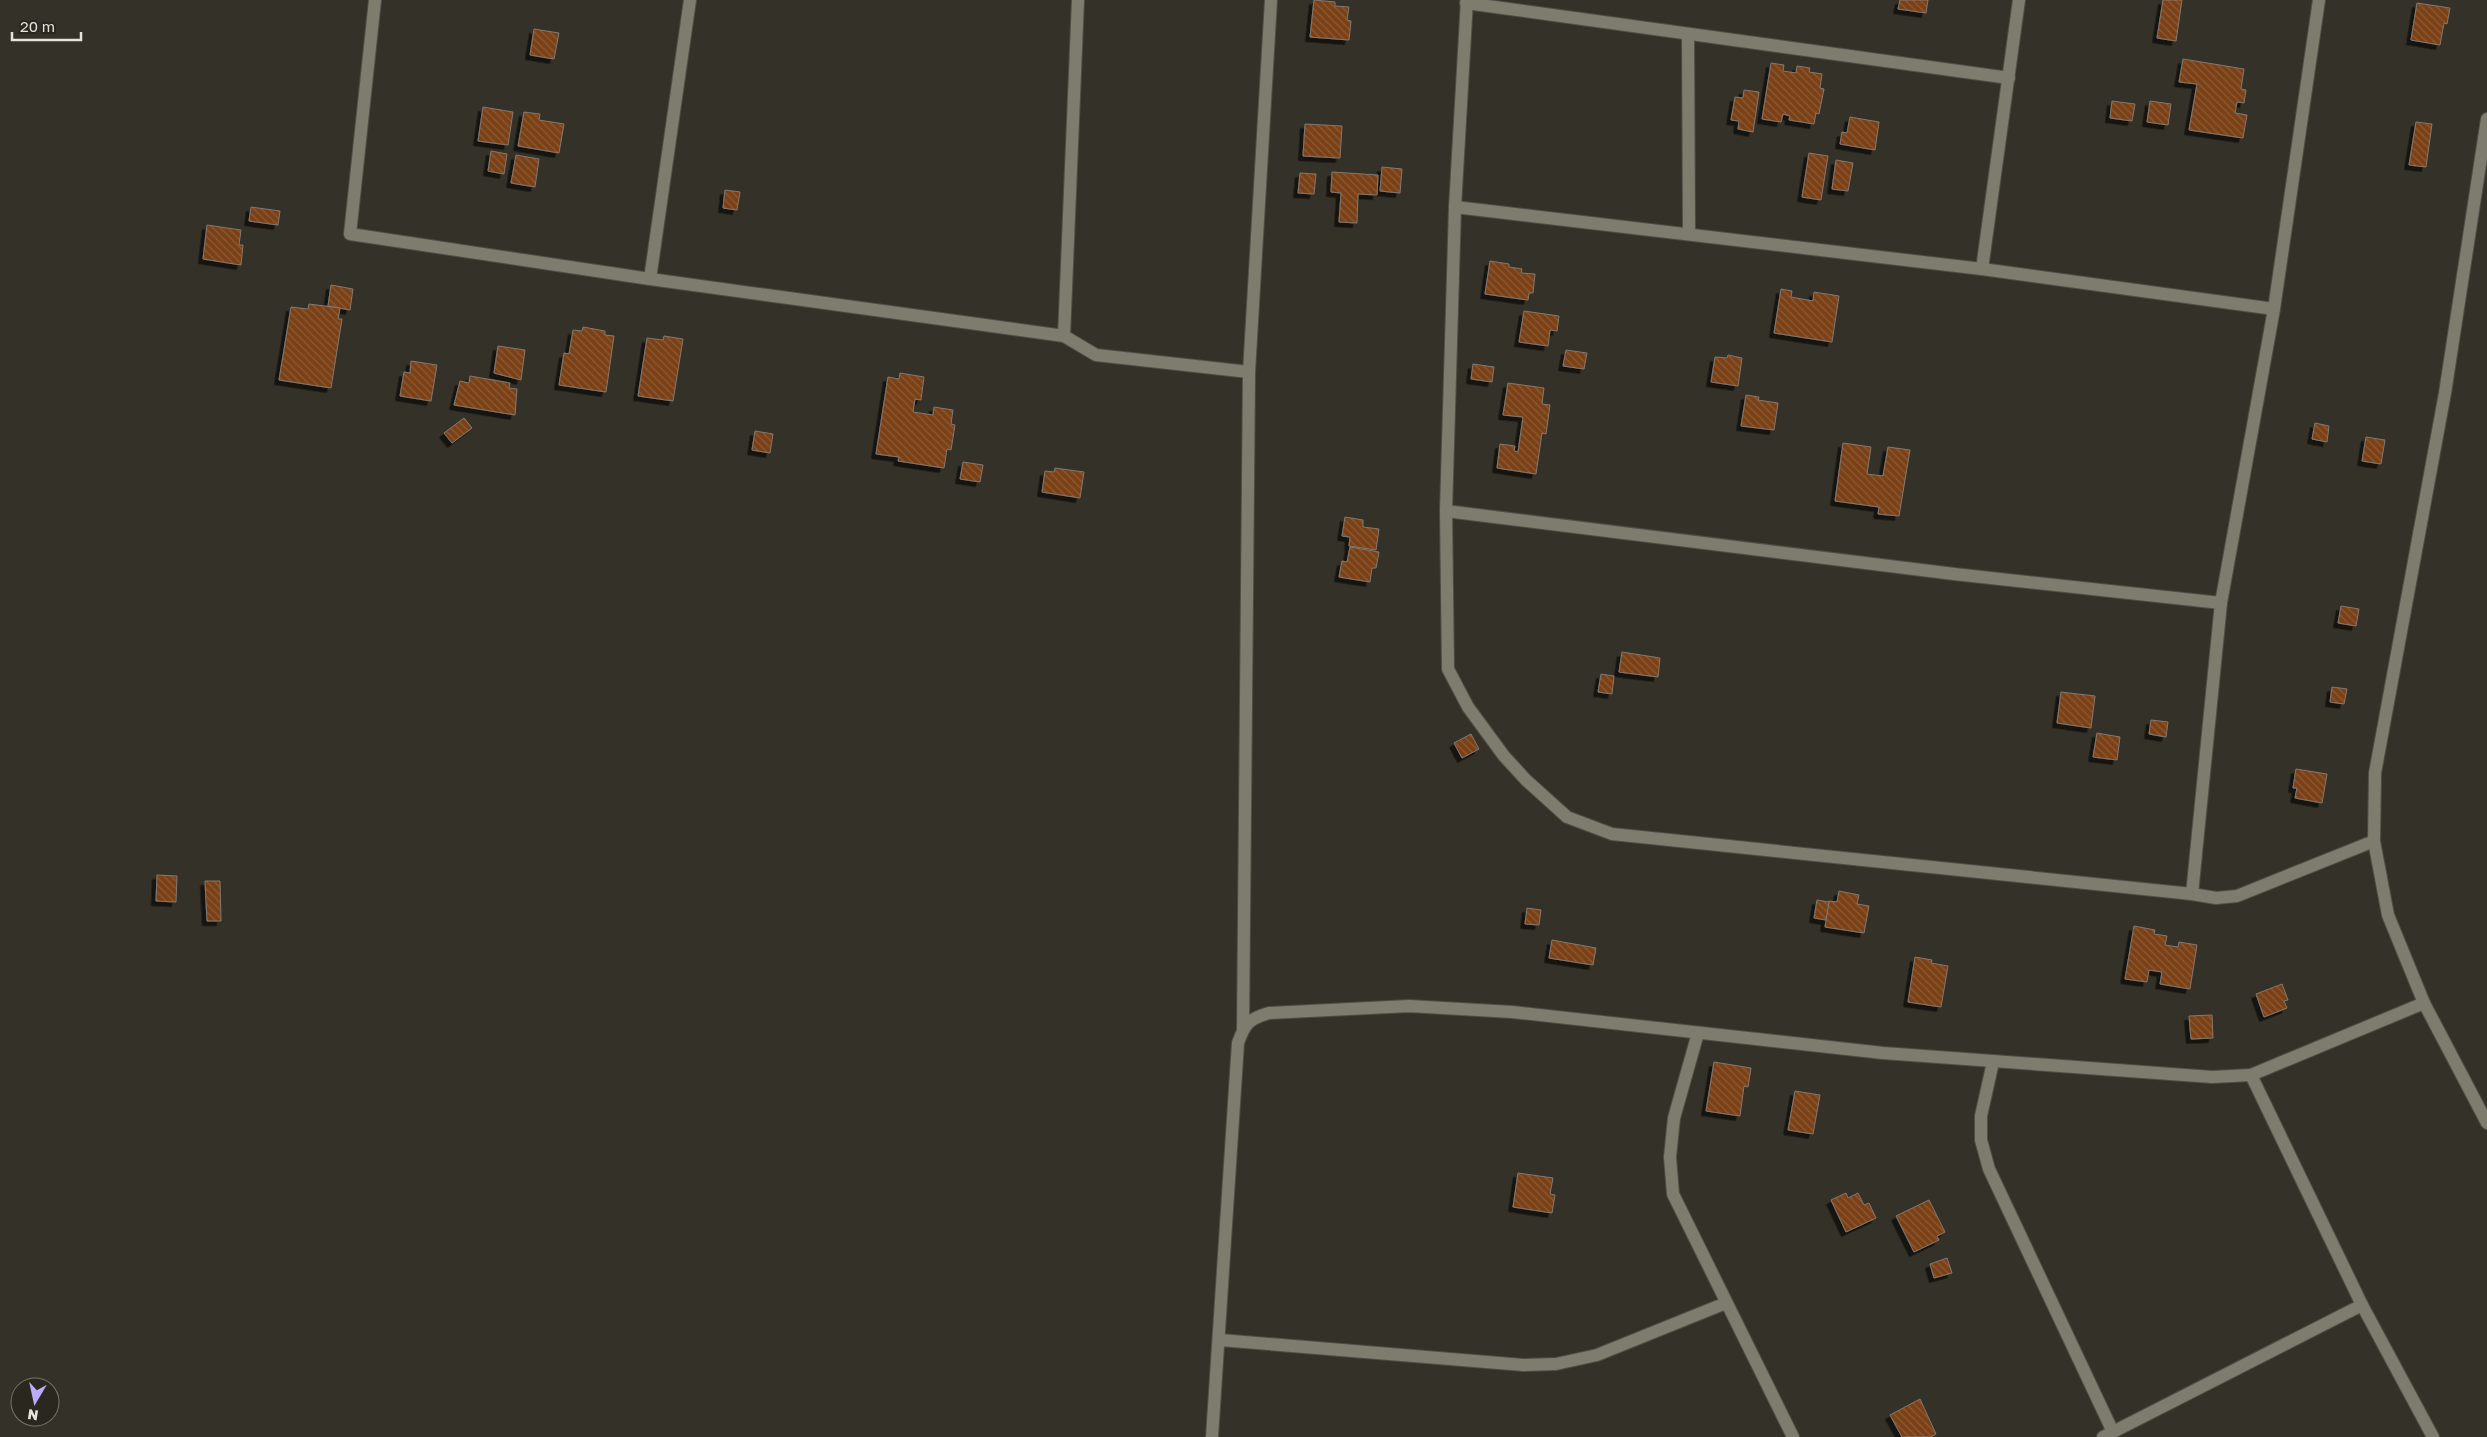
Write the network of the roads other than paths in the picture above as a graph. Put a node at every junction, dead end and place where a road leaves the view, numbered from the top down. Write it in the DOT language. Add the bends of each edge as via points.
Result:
graph roads {
  1 [pos="375,0"];
  2 [pos="690,0"];
  3 [pos="1078,0"];
  4 [pos="1271,0"];
  5 [pos="2019,0"];
  6 [pos="2319,0"];
  7 [pos="1466,1"];
  8 [pos="1688,34"];
  9 [pos="2008,78"];
  10 [pos="2487,118"];
  11 [pos="1455,207"];
  12 [pos="1689,234"];
  13 [pos="1982,269"];
  14 [pos="650,279"];
  15 [pos="2274,309"];
  16 [pos="1064,336"];
  17 [pos="1249,372"];
  18 [pos="1446,511"];
  19 [pos="2221,603"];
  20 [pos="2374,841"];
  21 [pos="2192,894"];
  22 [pos="2424,1003"];
  23 [pos="1243,1029"];
  24 [pos="1698,1033"];
  25 [pos="1992,1062"];
  26 [pos="2251,1075"];
  27 [pos="2487,1123"];
  28 [pos="1726,1303"];
  29 [pos="2362,1305"];
  30 [pos="1220,1340"];
  31 [pos="2108,1434"];
  32 [pos="1212,1437"];
  33 [pos="1793,1437"];
  34 [pos="2433,1437"];
  1 -- 14 [label="street" via="350,234"];
  2 -- 14 [label="street"];
  3 -- 16 [label="street"];
  4 -- 17 [label="street"];
  5 -- 9 [label="street"];
  6 -- 15 [label="street"];
  7 -- 8 [label="street"];
  7 -- 11 [label="street"];
  8 -- 9 [label="street"];
  8 -- 12 [label="street"];
  9 -- 13 [label="street"];
  10 -- 20 [label="street" via="2445,392 2375,773"];
  11 -- 12 [label="street"];
  11 -- 18 [label="street"];
  12 -- 13 [label="street"];
  13 -- 15 [label="street"];
  14 -- 16 [label="street"];
  15 -- 19 [label="street"];
  16 -- 17 [label="street" via="1096,355"];
  17 -- 23 [label="street"];
  18 -- 19 [label="street" via="1944,573"];
  18 -- 21 [label="street" via="1448,670 1468,707 1504,756 1567,817 1612,834"];
  19 -- 21 [label="street"];
  20 -- 21 [label="street" via="2237,896 2216,898"];
  20 -- 22 [label="street" via="2388,915"];
  22 -- 26 [label="street"];
  22 -- 27 [label="street"];
  23 -- 24 [label="street" via="1251,1019 1269,1013 1409,1006 1512,1012"];
  23 -- 30 [label="street" via="1238,1043"];
  24 -- 25 [label="street"];
  24 -- 28 [label="street" via="1674,1118 1670,1157 1673,1194"];
  25 -- 26 [label="street" via="2212,1077"];
  25 -- 31 [label="street" via="1981,1116 1980,1140 1988,1169"];
  26 -- 29 [label="street"];
  28 -- 30 [label="street" via="1597,1355 1556,1364 1523,1365"];
  28 -- 33 [label="street"];
  29 -- 31 [label="street"];
  29 -- 34 [label="street"];
  30 -- 32 [label="street"];
}
